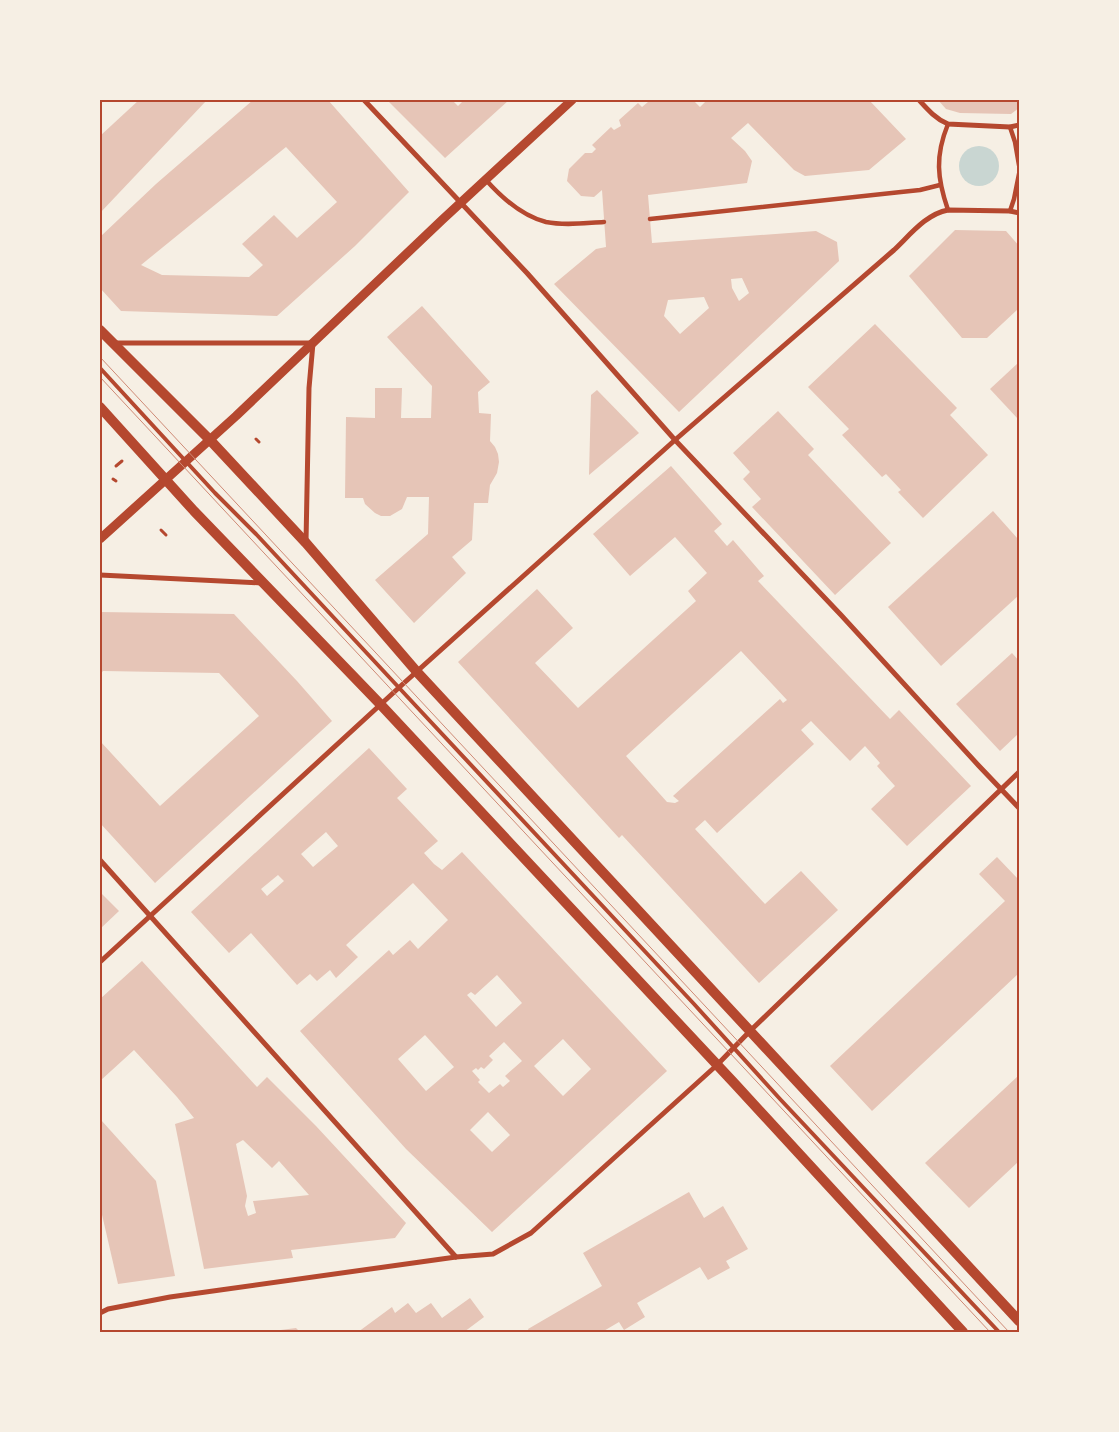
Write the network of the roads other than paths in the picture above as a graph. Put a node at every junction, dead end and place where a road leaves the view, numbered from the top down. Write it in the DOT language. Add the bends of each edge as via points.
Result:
graph roads {
  1 [pos="364,100"];
  2 [pos="572,100"];
  3 [pos="920,100"];
  4 [pos="948,124"];
  5 [pos="1019,125"];
  6 [pos="1010,127"];
  7 [pos="1019,165"];
  8 [pos="1019,174"];
  9 [pos="486,180"];
  10 [pos="940,185"];
  11 [pos="460,202"];
  12 [pos="948,210"];
  13 [pos="1010,211"];
  14 [pos="1019,214"];
  15 [pos="650,219"];
  16 [pos="604,222"];
  17 [pos="100,330"];
  18 [pos="313,342"];
  19 [pos="112,343"];
  20 [pos="100,368"];
  21 [pos="100,407"];
  22 [pos="210,440"];
  23 [pos="675,440"];
  24 [pos="186,461"];
  25 [pos="166,480"];
  26 [pos="100,539"];
  27 [pos="306,543"];
  28 [pos="100,575"];
  29 [pos="263,583"];
  30 [pos="417,672"];
  31 [pos="399,688"];
  32 [pos="381,705"];
  33 [pos="1019,772"];
  34 [pos="1001,789"];
  35 [pos="1019,808"];
  36 [pos="100,860"];
  37 [pos="150,916"];
  38 [pos="100,962"];
  39 [pos="750,1031"];
  40 [pos="733,1048"];
  41 [pos="717,1065"];
  42 [pos="456,1257"];
  43 [pos="100,1313"];
  44 [pos="1019,1321"];
  45 [pos="963,1332"];
  46 [pos="999,1332"];
  1 -- 11 [label="street"];
  2 -- 9 [label="street"];
  3 -- 4 [label="street" via="935,117"];
  4 -- 6 [label="street"];
  4 -- 10 [label="street" via="939,155"];
  5 -- 6 [label="street"];
  6 -- 7 [label="street"];
  8 -- 13 [label="street"];
  9 -- 11 [label="street"];
  9 -- 16 [label="street" via="512,206 539,220"];
  10 -- 12 [label="street"];
  10 -- 15 [label="street" via="920,190"];
  11 -- 18 [label="street"];
  11 -- 23 [label="street" via="528,273"];
  12 -- 13 [label="street"];
  12 -- 23 [label="street" via="934,215"];
  13 -- 14 [label="street"];
  17 -- 19 [label="main road"];
  18 -- 19 [label="street"];
  18 -- 22 [label="street"];
  18 -- 27 [label="street"];
  19 -- 22 [label="main road"];
  20 -- 24 [label="lane"];
  21 -- 25 [label="main road"];
  22 -- 24 [label="street"];
  22 -- 27 [label="main road"];
  23 -- 30 [label="street"];
  23 -- 34 [label="street"];
  24 -- 25 [label="street"];
  24 -- 31 [label="lane"];
  25 -- 26 [label="street"];
  25 -- 29 [label="main road"];
  27 -- 30 [label="main road"];
  28 -- 29 [label="street"];
  29 -- 32 [label="main road"];
  30 -- 31 [label="street"];
  30 -- 39 [label="main road"];
  31 -- 32 [label="street"];
  31 -- 40 [label="lane"];
  32 -- 37 [label="street"];
  32 -- 41 [label="main road"];
  33 -- 34 [label="street"];
  34 -- 35 [label="street"];
  34 -- 39 [label="street"];
  36 -- 37 [label="street"];
  37 -- 38 [label="street"];
  37 -- 42 [label="street"];
  39 -- 40 [label="street"];
  39 -- 44 [label="main road"];
  40 -- 41 [label="street"];
  40 -- 46 [label="lane"];
  41 -- 42 [label="street" via="531,1233 493,1254"];
  41 -- 45 [label="main road"];
  42 -- 43 [label="street" via="170,1297"];
}
